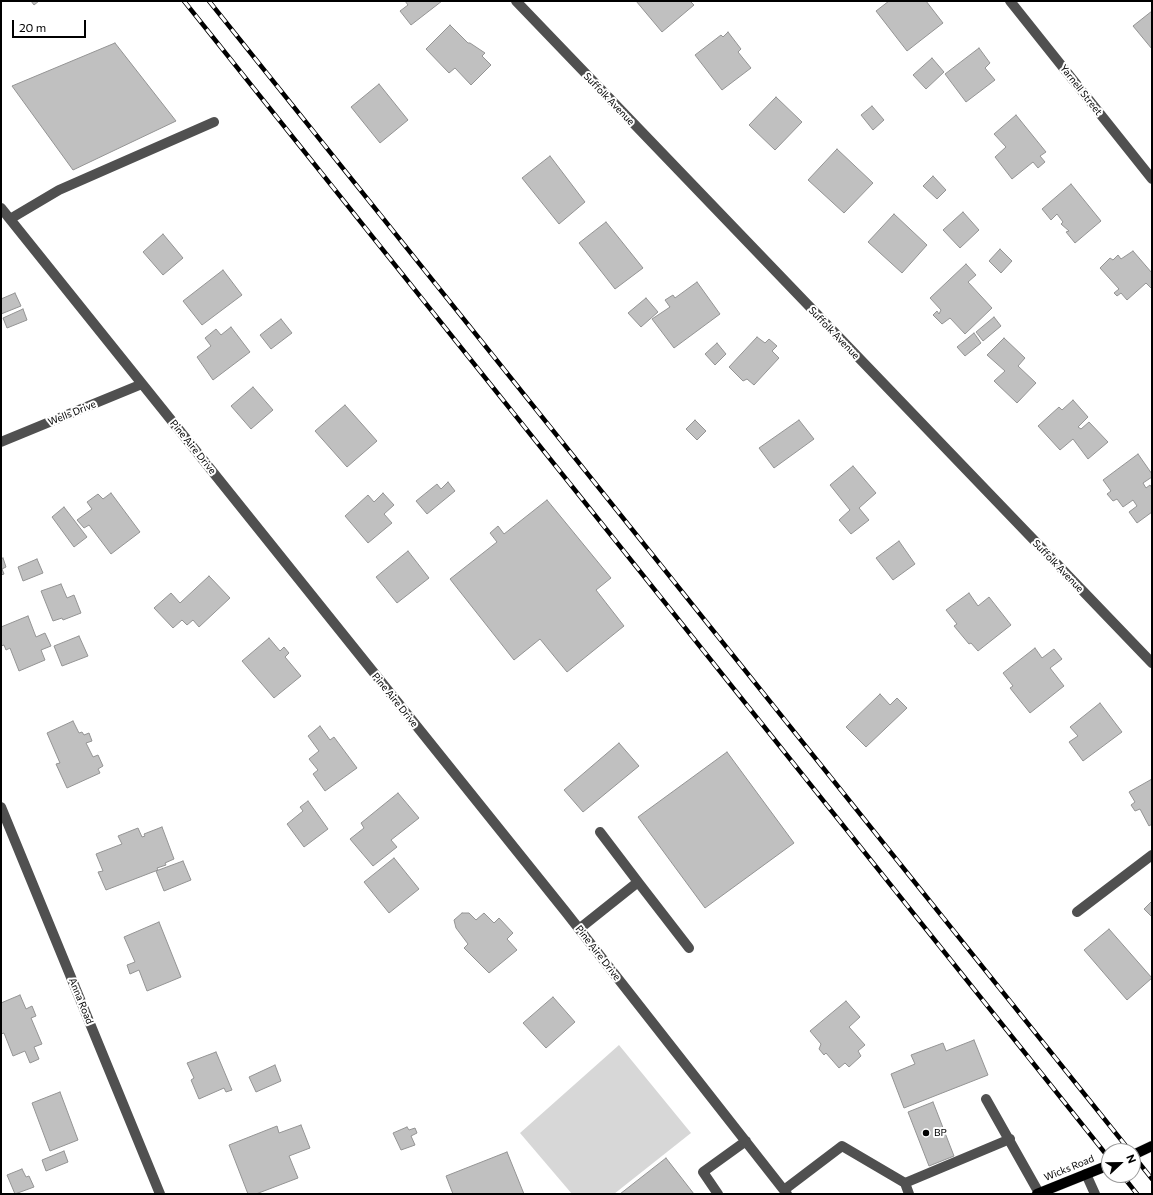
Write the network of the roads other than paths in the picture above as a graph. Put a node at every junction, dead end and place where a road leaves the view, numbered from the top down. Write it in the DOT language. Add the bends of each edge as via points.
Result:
graph roads {
  1 [pos="516,1"];
  2 [pos="1010,1"];
  3 [pos="214,122"];
  4 [pos="1152,180"];
  5 [pos="1,208"];
  6 [pos="10,219"];
  7 [pos="142,384"];
  8 [pos="1,442"];
  9 [pos="1152,663"];
  10 [pos="1,807"];
  11 [pos="600,832"];
  12 [pos="1152,855"];
  13 [pos="638,882"];
  14 [pos="1077,912"];
  15 [pos="579,929"];
  16 [pos="689,948"];
  17 [pos="986,1099"];
  18 [pos="1010,1138"];
  19 [pos="746,1141"];
  20 [pos="1152,1146"];
  21 [pos="1141,1151"];
  22 [pos="1101,1168"];
  23 [pos="1086,1174"];
  24 [pos="905,1183"];
  25 [pos="786,1192"];
  26 [pos="160,1194"];
  27 [pos="718,1194"];
  28 [pos="909,1194"];
  29 [pos="1038,1194"];
  30 [pos="1095,1194"];
  1 -- 9 [label="street, Suffolk Avenue"];
  2 -- 4 [label="street, Yarnell Street"];
  3 -- 6 [label="street" via="59,190"];
  5 -- 6 [label="street, Pine Aire Drive"];
  6 -- 7 [label="street, Pine Aire Drive"];
  7 -- 8 [label="street, Wells Drive"];
  7 -- 15 [label="street, Pine Aire Drive"];
  10 -- 26 [label="street, Anna Road"];
  11 -- 13 [label="street"];
  12 -- 14 [label="street"];
  13 -- 15 [label="street"];
  13 -- 16 [label="street"];
  15 -- 19 [label="street, Pine Aire Drive"];
  17 -- 18 [label="street"];
  18 -- 24 [label="street"];
  18 -- 29 [label="street"];
  19 -- 25 [label="street, Pine Aire Drive"];
  19 -- 27 [label="street" via="703,1172"];
  20 -- 21 [label="main road"];
  22 -- 23 [label="main road, Wicks Road"];
  23 -- 29 [label="main road, Wicks Road"];
  23 -- 30 [label="street"];
  24 -- 25 [label="street" via="842,1146"];
  24 -- 28 [label="street"];
}
